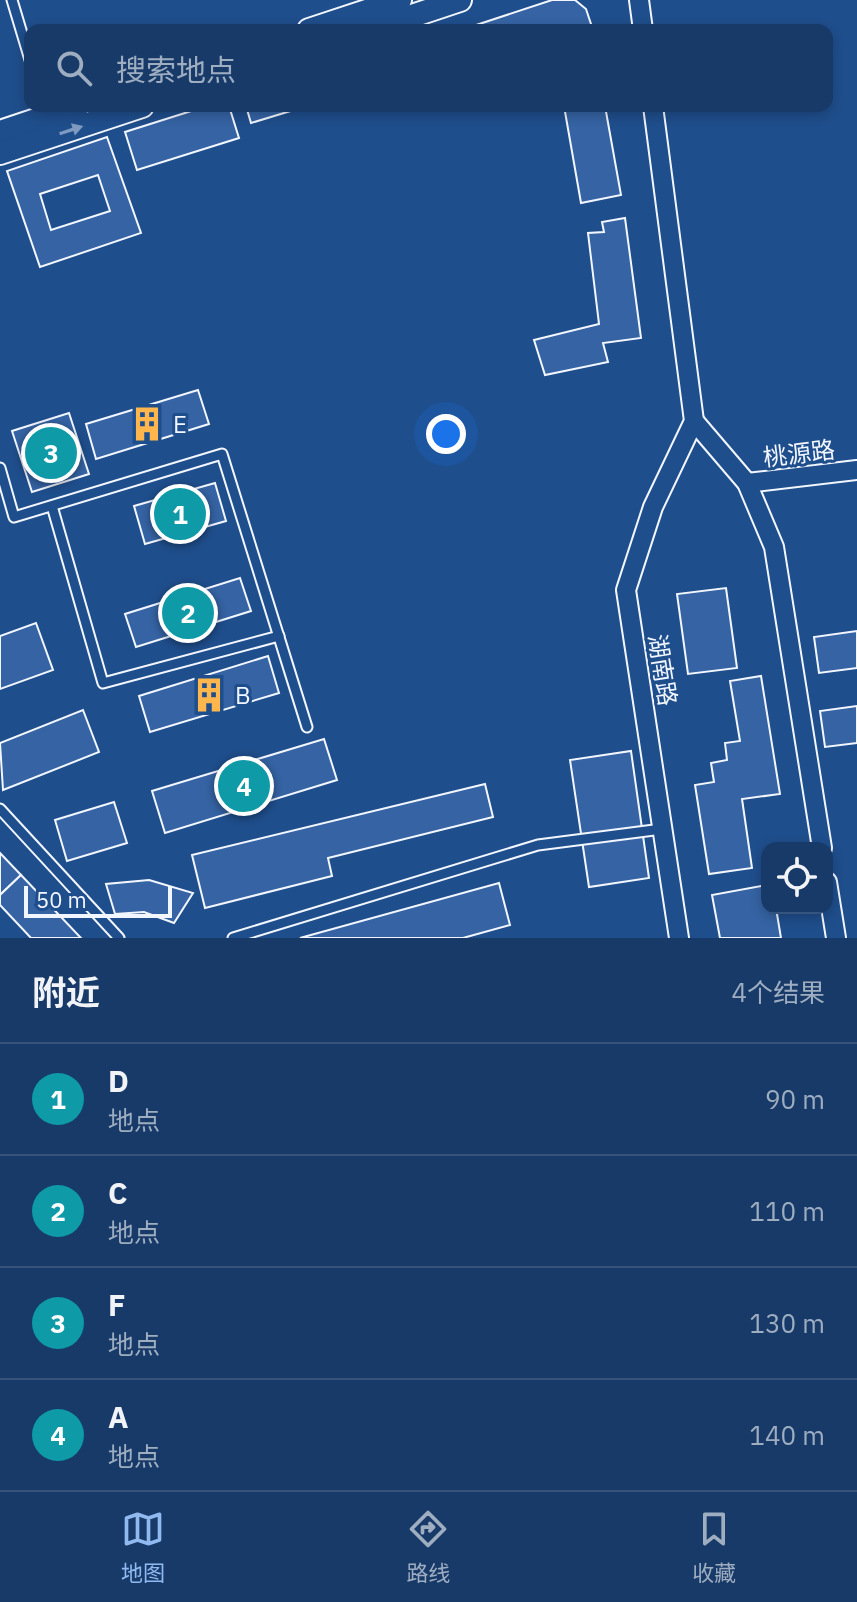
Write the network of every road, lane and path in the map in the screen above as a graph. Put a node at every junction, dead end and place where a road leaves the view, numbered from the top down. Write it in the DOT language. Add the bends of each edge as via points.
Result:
graph roads {
  1 [pos="12,0"];
  2 [pos="400,0"];
  3 [pos="460,0"];
  4 [pos="639,0"];
  5 [pos="327,24"];
  6 [pos="388,24"];
  7 [pos="642,24"];
  8 [pos="24,40"];
  9 [pos="43,112"];
  10 [pos="124,112"];
  11 [pos="654,112"];
  12 [pos="0,132"];
  13 [pos="0,153"];
  14 [pos="694,421"];
  15 [pos="0,468"];
  16 [pos="857,470"];
  17 [pos="747,483"];
  18 [pos="52,506"];
  19 [pos="279,636"];
  20 [pos="307,727"];
  21 [pos="0,809"];
  22 [pos="662,829"];
  23 [pos="821,842"];
  24 [pos="832,914"];
  25 [pos="119,938"];
  26 [pos="233,938"];
  27 [pos="679,938"];
  28 [pos="836,938"];
  1 -- 8 [label="lane"];
  2 -- 5 [label="street"];
  3 -- 6 [label="street"];
  4 -- 7 [label="street"];
  9 -- 12 [label="street"];
  13 -- 10 [label="street, one-way"];
  11 -- 14 [label="street"];
  14 -- 17 [label="street"];
  14 -- 22 [label="street, 湖南路" via="653,507 626,590"];
  15 -- 18 [label="lane" via="14,517"];
  16 -- 17 [label="street, 桃源路"];
  17 -- 23 [label="street" via="774,547"];
  18 -- 19 [label="lane" via="103,683"];
  18 -- 19 [label="lane" via="222,454"];
  19 -- 20 [label="lane"];
  21 -- 25 [label="lane"];
  22 -- 26 [label="lane" via="538,845"];
  22 -- 27 [label="street, 湖南路"];
  24 -- 28 [label="street"];
}
